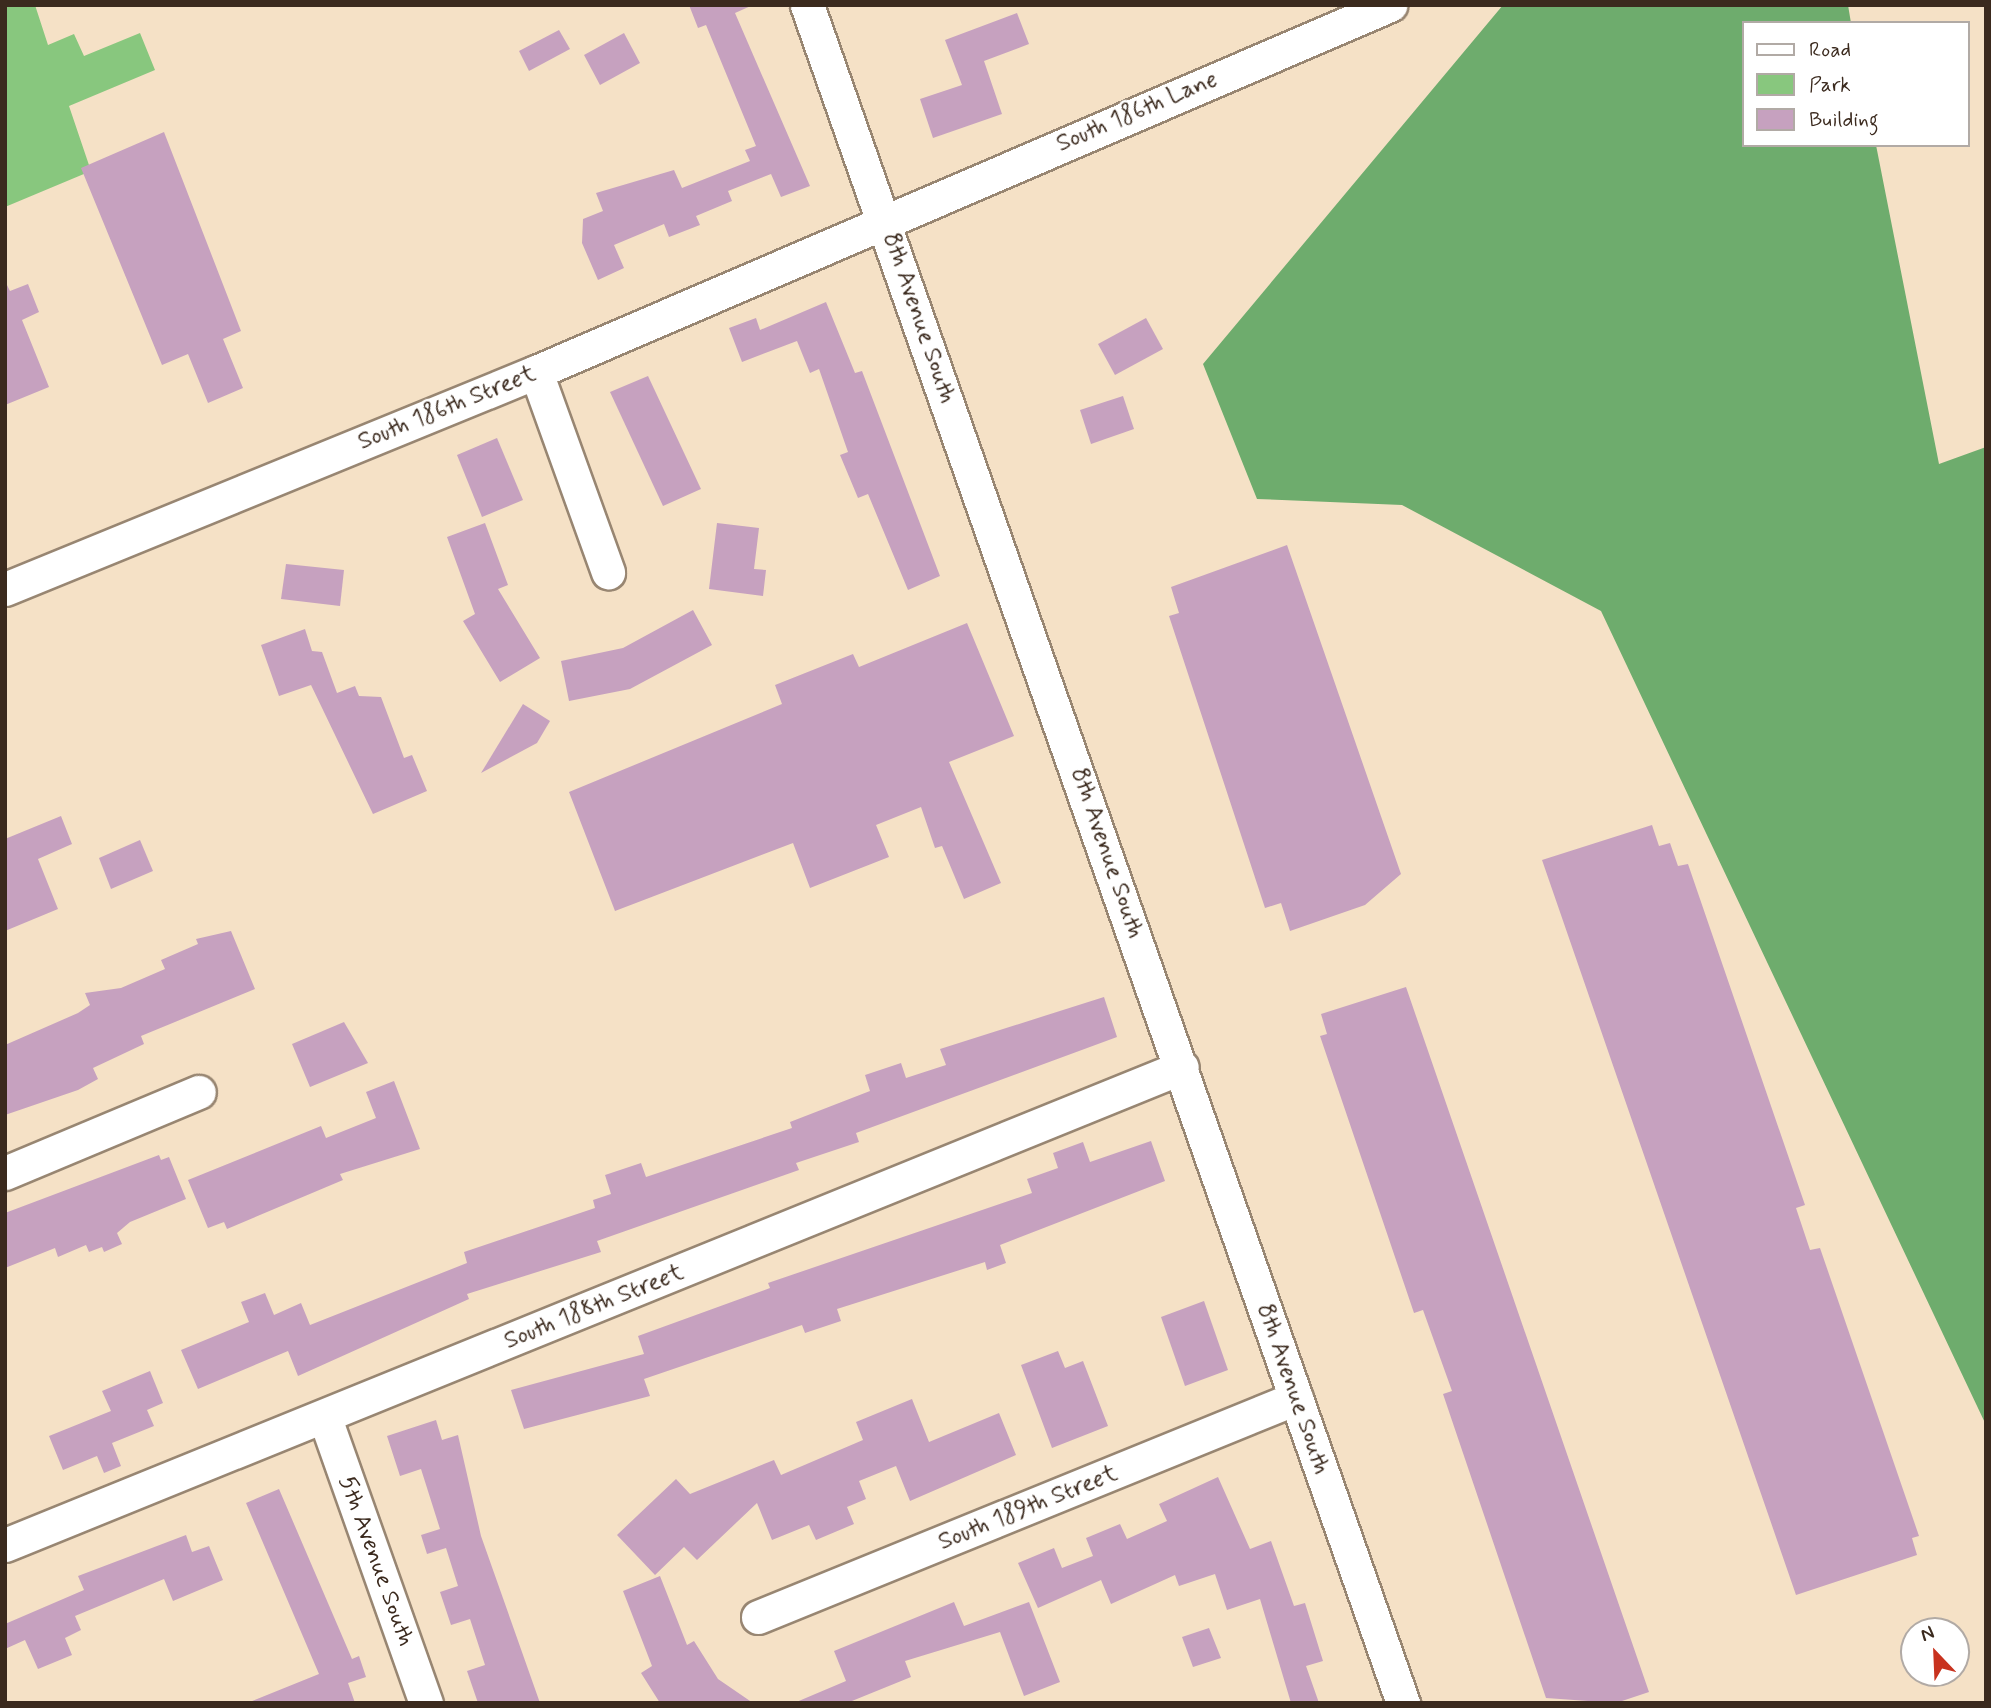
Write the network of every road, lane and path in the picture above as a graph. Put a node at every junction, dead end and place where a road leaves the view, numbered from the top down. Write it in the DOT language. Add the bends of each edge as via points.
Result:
graph roads {
  1 [pos="807,5"];
  2 [pos="1390,5"];
  3 [pos="884,218"];
  4 [pos="536,372"];
  5 [pos="608,572"];
  6 [pos="5,589"];
  7 [pos="1182,1068"];
  8 [pos="199,1092"];
  9 [pos="5,1173"];
  10 [pos="1296,1398"];
  11 [pos="325,1418"];
  12 [pos="5,1545"];
  13 [pos="758,1617"];
  14 [pos="426,1703"];
  15 [pos="1403,1703"];
  1 -- 3 [label="street, 8th Avenue South"];
  2 -- 3 [label="street, South 186th Lane"];
  3 -- 4 [label="street, South 186th Street"];
  3 -- 7 [label="street, 8th Avenue South"];
  4 -- 5 [label="street"];
  4 -- 6 [label="street, South 186th Street"];
  7 -- 10 [label="street, 8th Avenue South"];
  7 -- 11 [label="street, South 188th Street"];
  8 -- 9 [label="street"];
  10 -- 13 [label="street, South 189th Street"];
  10 -- 15 [label="street, 8th Avenue South"];
  11 -- 12 [label="street, South 188th Street"];
  11 -- 14 [label="street, 5th Avenue South"];
}
